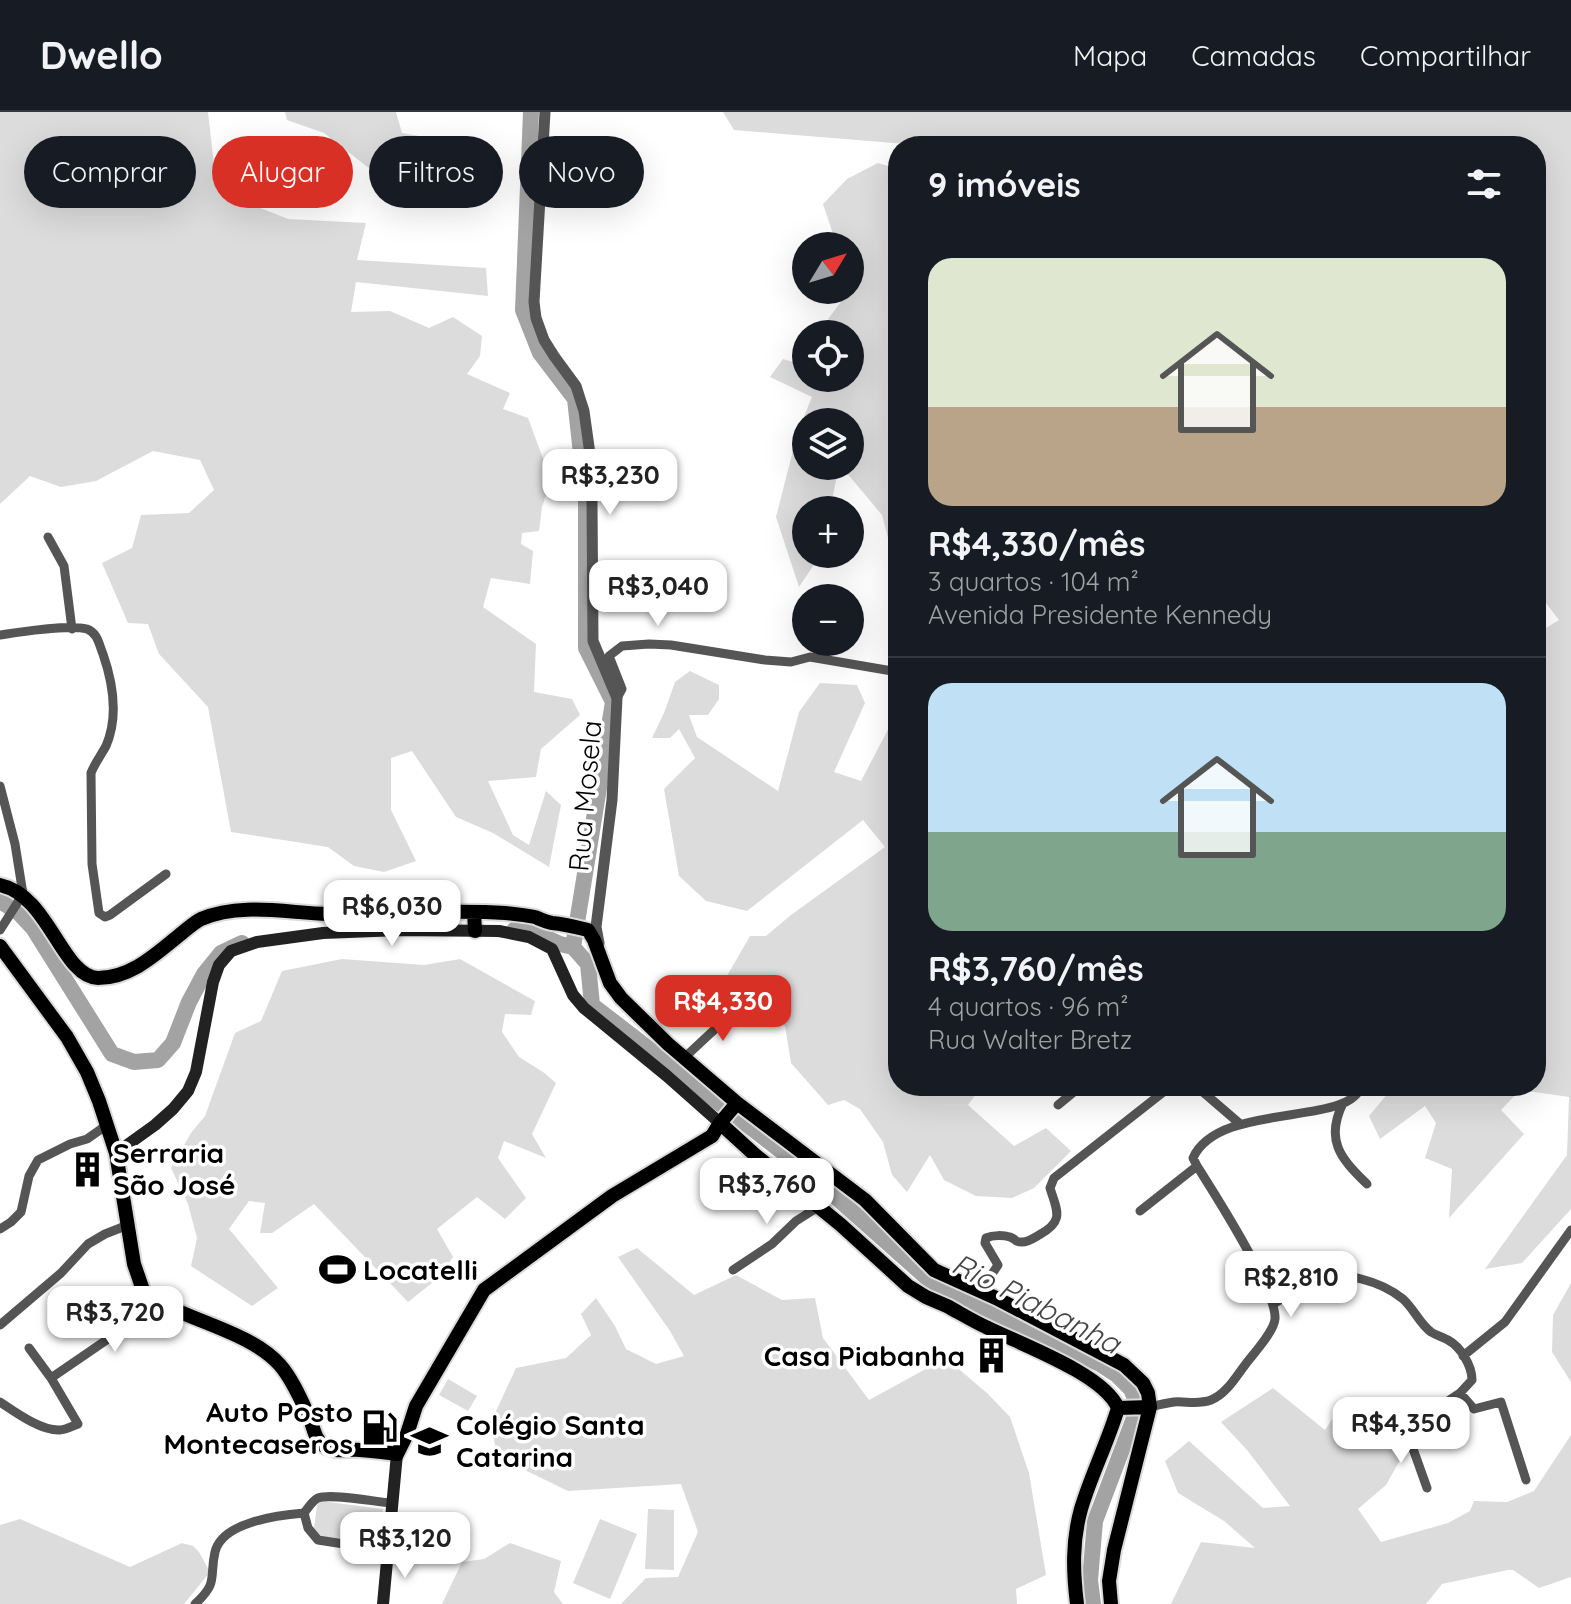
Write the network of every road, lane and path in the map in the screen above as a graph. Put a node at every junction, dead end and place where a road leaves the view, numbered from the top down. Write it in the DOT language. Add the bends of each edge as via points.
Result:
graph roads {
  1 [pos="545,112"];
  2 [pos="48,537"];
  3 [pos="72,629"];
  4 [pos="0,635"];
  5 [pos="888,670"];
  6 [pos="617,698"];
  7 [pos="0,786"];
  8 [pos="166,874"];
  9 [pos="0,885"];
  10 [pos="23,894"];
  11 [pos="474,912"];
  12 [pos="2,928"];
  13 [pos="592,928"];
  14 [pos="475,931"];
  15 [pos="0,946"];
  16 [pos="728,1017"];
  17 [pos="685,1057"];
  18 [pos="1069,1096"];
  19 [pos="1158,1096"];
  20 [pos="1208,1096"];
  21 [pos="1356,1096"];
  22 [pos="737,1103"];
  23 [pos="1343,1103"];
  24 [pos="1058,1105"];
  25 [pos="720,1123"];
  26 [pos="1239,1123"];
  27 [pos="107,1125"];
  28 [pos="116,1153"];
  29 [pos="1197,1166"];
  30 [pos="1367,1184"];
  31 [pos="818,1207"];
  32 [pos="1140,1211"];
  33 [pos="128,1225"];
  34 [pos="0,1229"];
  35 [pos="1571,1230"];
  36 [pos="733,1270"];
  37 [pos="976,1289"];
  38 [pos="146,1295"];
  39 [pos="1273,1304"];
  40 [pos="0,1325"];
  41 [pos="29,1348"];
  42 [pos="1463,1356"];
  43 [pos="51,1378"];
  44 [pos="1460,1393"];
  45 [pos="0,1402"];
  46 [pos="1150,1407"];
  47 [pos="1118,1408"];
  48 [pos="397,1454"];
  49 [pos="1526,1480"];
  50 [pos="1427,1488"];
  51 [pos="392,1503"];
  52 [pos="304,1513"];
  53 [pos="389,1551"];
  54 [pos="195,1604"];
  55 [pos="383,1604"];
  56 [pos="1077,1604"];
  57 [pos="1111,1604"];
  1 -- 6 [label="street, Rua Mosela" via="534,302 544,340 576,386 584,411 592,501 593,641"];
  2 -- 3 [label="street" via="64,566"];
  3 -- 4 [label="street"];
  3 -- 8 [label="street" via="91,630 97,636 112,682 109,735 91,773 92,864 99,913 110,915"];
  5 -- 6 [label="street" via="810,657 791,662 634,644 609,656 622,689"];
  6 -- 13 [label="street, Rua Mosela" via="612,800"];
  7 -- 10 [label="street"];
  9 -- 10 [label="main road"];
  10 -- 11 [label="main road" via="74,964 99,978 137,968 200,919 232,912"];
  10 -- 12 [label="street"];
  11 -- 13 [label="main road"];
  11 -- 14 [label="main road"];
  13 -- 17 [label="main road" via="610,983"];
  14 -- 25 [label="main road" via="529,937 552,949 584,1008"];
  14 -- 28 [label="main road" via="323,933 231,951 213,982 188,1091 155,1125"];
  15 -- 27 [label="main road" via="67,1037"];
  16 -- 17 [label="street"];
  17 -- 22 [label="main road"];
  18 -- 24 [label="street"];
  19 -- 37 [label="street" via="1054,1178 1050,1188 1058,1213 1055,1224 1023,1242 986,1238 998,1265"];
  20 -- 26 [label="street"];
  21 -- 23 [label="street"];
  22 -- 25 [label="main road"];
  22 -- 37 [label="main road" via="865,1200 934,1270"];
  23 -- 26 [label="street"];
  23 -- 30 [label="street" via="1334,1137"];
  25 -- 31 [label="main road"];
  25 -- 48 [label="main road" via="712,1136 612,1196 484,1290 416,1406"];
  26 -- 29 [label="street" via="1195,1152"];
  27 -- 28 [label="main road"];
  27 -- 34 [label="street" via="38,1160 21,1212"];
  28 -- 33 [label="main road"];
  29 -- 32 [label="street"];
  29 -- 39 [label="street"];
  31 -- 36 [label="street"];
  31 -- 47 [label="main road" via="908,1286 1081,1374 1105,1389"];
  33 -- 38 [label="main road"];
  33 -- 40 [label="street" via="88,1244"];
  35 -- 42 [label="street" via="1505,1322"];
  37 -- 46 [label="main road" via="1124,1365 1143,1383"];
  38 -- 43 [label="street" via="108,1339"];
  38 -- 48 [label="main road" via="270,1356 282,1367 318,1441 327,1448"];
  39 -- 42 [label="street" via="1319,1278 1364,1279 1400,1297 1430,1331"];
  39 -- 46 [label="street" via="1271,1328 1221,1394 1199,1403"];
  41 -- 43 [label="street"];
  42 -- 44 [label="street" via="1472,1378"];
  43 -- 45 [label="street" via="78,1424 60,1430 46,1427"];
  44 -- 49 [label="street" via="1474,1409 1501,1402"];
  44 -- 50 [label="street" via="1406,1429"];
  46 -- 47 [label="main road"];
  46 -- 57 [label="main road" via="1114,1550"];
  47 -- 56 [label="main road" via="1080,1510 1073,1570"];
  48 -- 51 [label="main road"];
  51 -- 52 [label="street" via="330,1496 318,1498"];
  51 -- 53 [label="main road"];
  52 -- 53 [label="street" via="318,1540"];
  52 -- 54 [label="street" via="263,1519 226,1535 215,1548 213,1581"];
  53 -- 55 [label="main road"];
}
